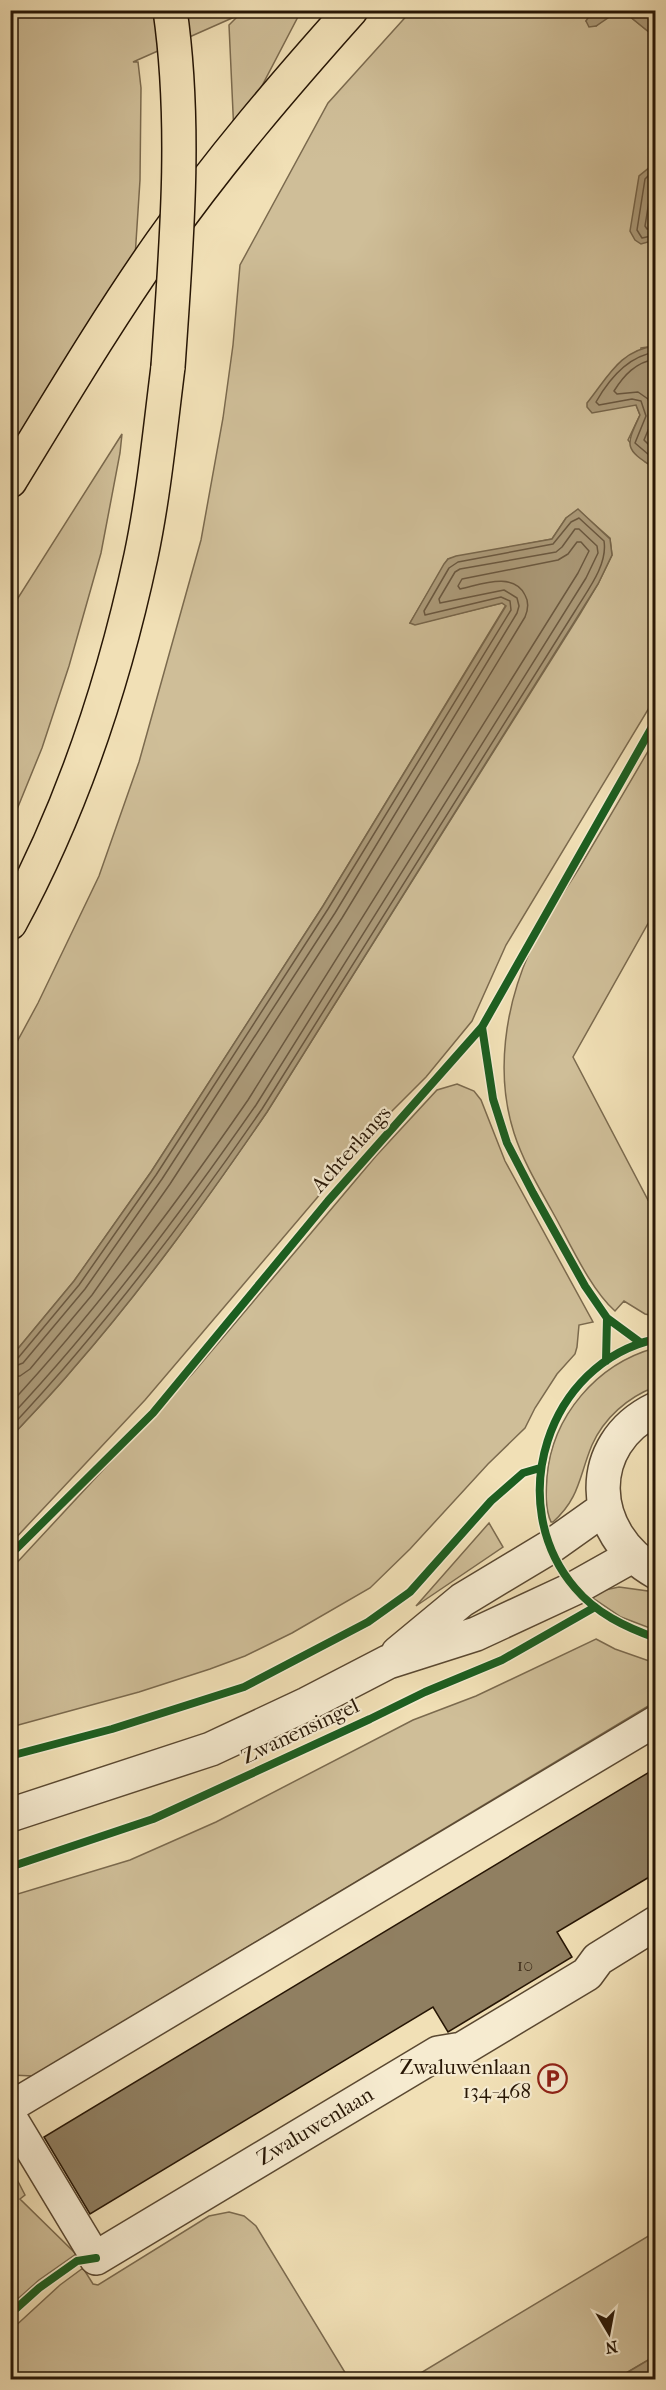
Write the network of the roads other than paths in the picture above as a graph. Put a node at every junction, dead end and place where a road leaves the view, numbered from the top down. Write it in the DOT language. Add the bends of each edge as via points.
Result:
graph roads {
  1 [pos="170,10"];
  2 [pos="351,10"];
  3 [pos="10,481"];
  4 [pos="10,923"];
  5 [pos="656,1409"];
  6 [pos="605,1508"];
  7 [pos="644,1564"];
  8 [pos="388,1662"];
  9 [pos="656,1721"];
  10 [pos="13,1814"];
  11 [pos="656,1923"];
  12 [pos="10,2107"];
  13 [pos="10,2115"];
  14 [pos="96,2258"];
  1 -- 4 [label="highway, bridge" via="178,105 178,202 168,367 143,544 99,716 65,804"];
  2 -- 3 [label="highway" via="238,141 161,243 88,352"];
  5 -- 6 [label="street" via="633,1424 614,1447 604,1477"];
  6 -- 7 [label="street" via="615,1534"];
  6 -- 8 [label="street, Zwanensingel" via="550,1547 462,1600"];
  7 -- 8 [label="street, Zwanensingel" via="575,1588 476,1634"];
  8 -- 10 [label="street, Zwanensingel" via="211,1749"];
  9 -- 12 [label="lane"];
  11 -- 14 [label="street, Zwaluwenlaan" via="598,1959 587,1974 462,2049 438,2053"];
  13 -- 14 [label="lane"];
}
